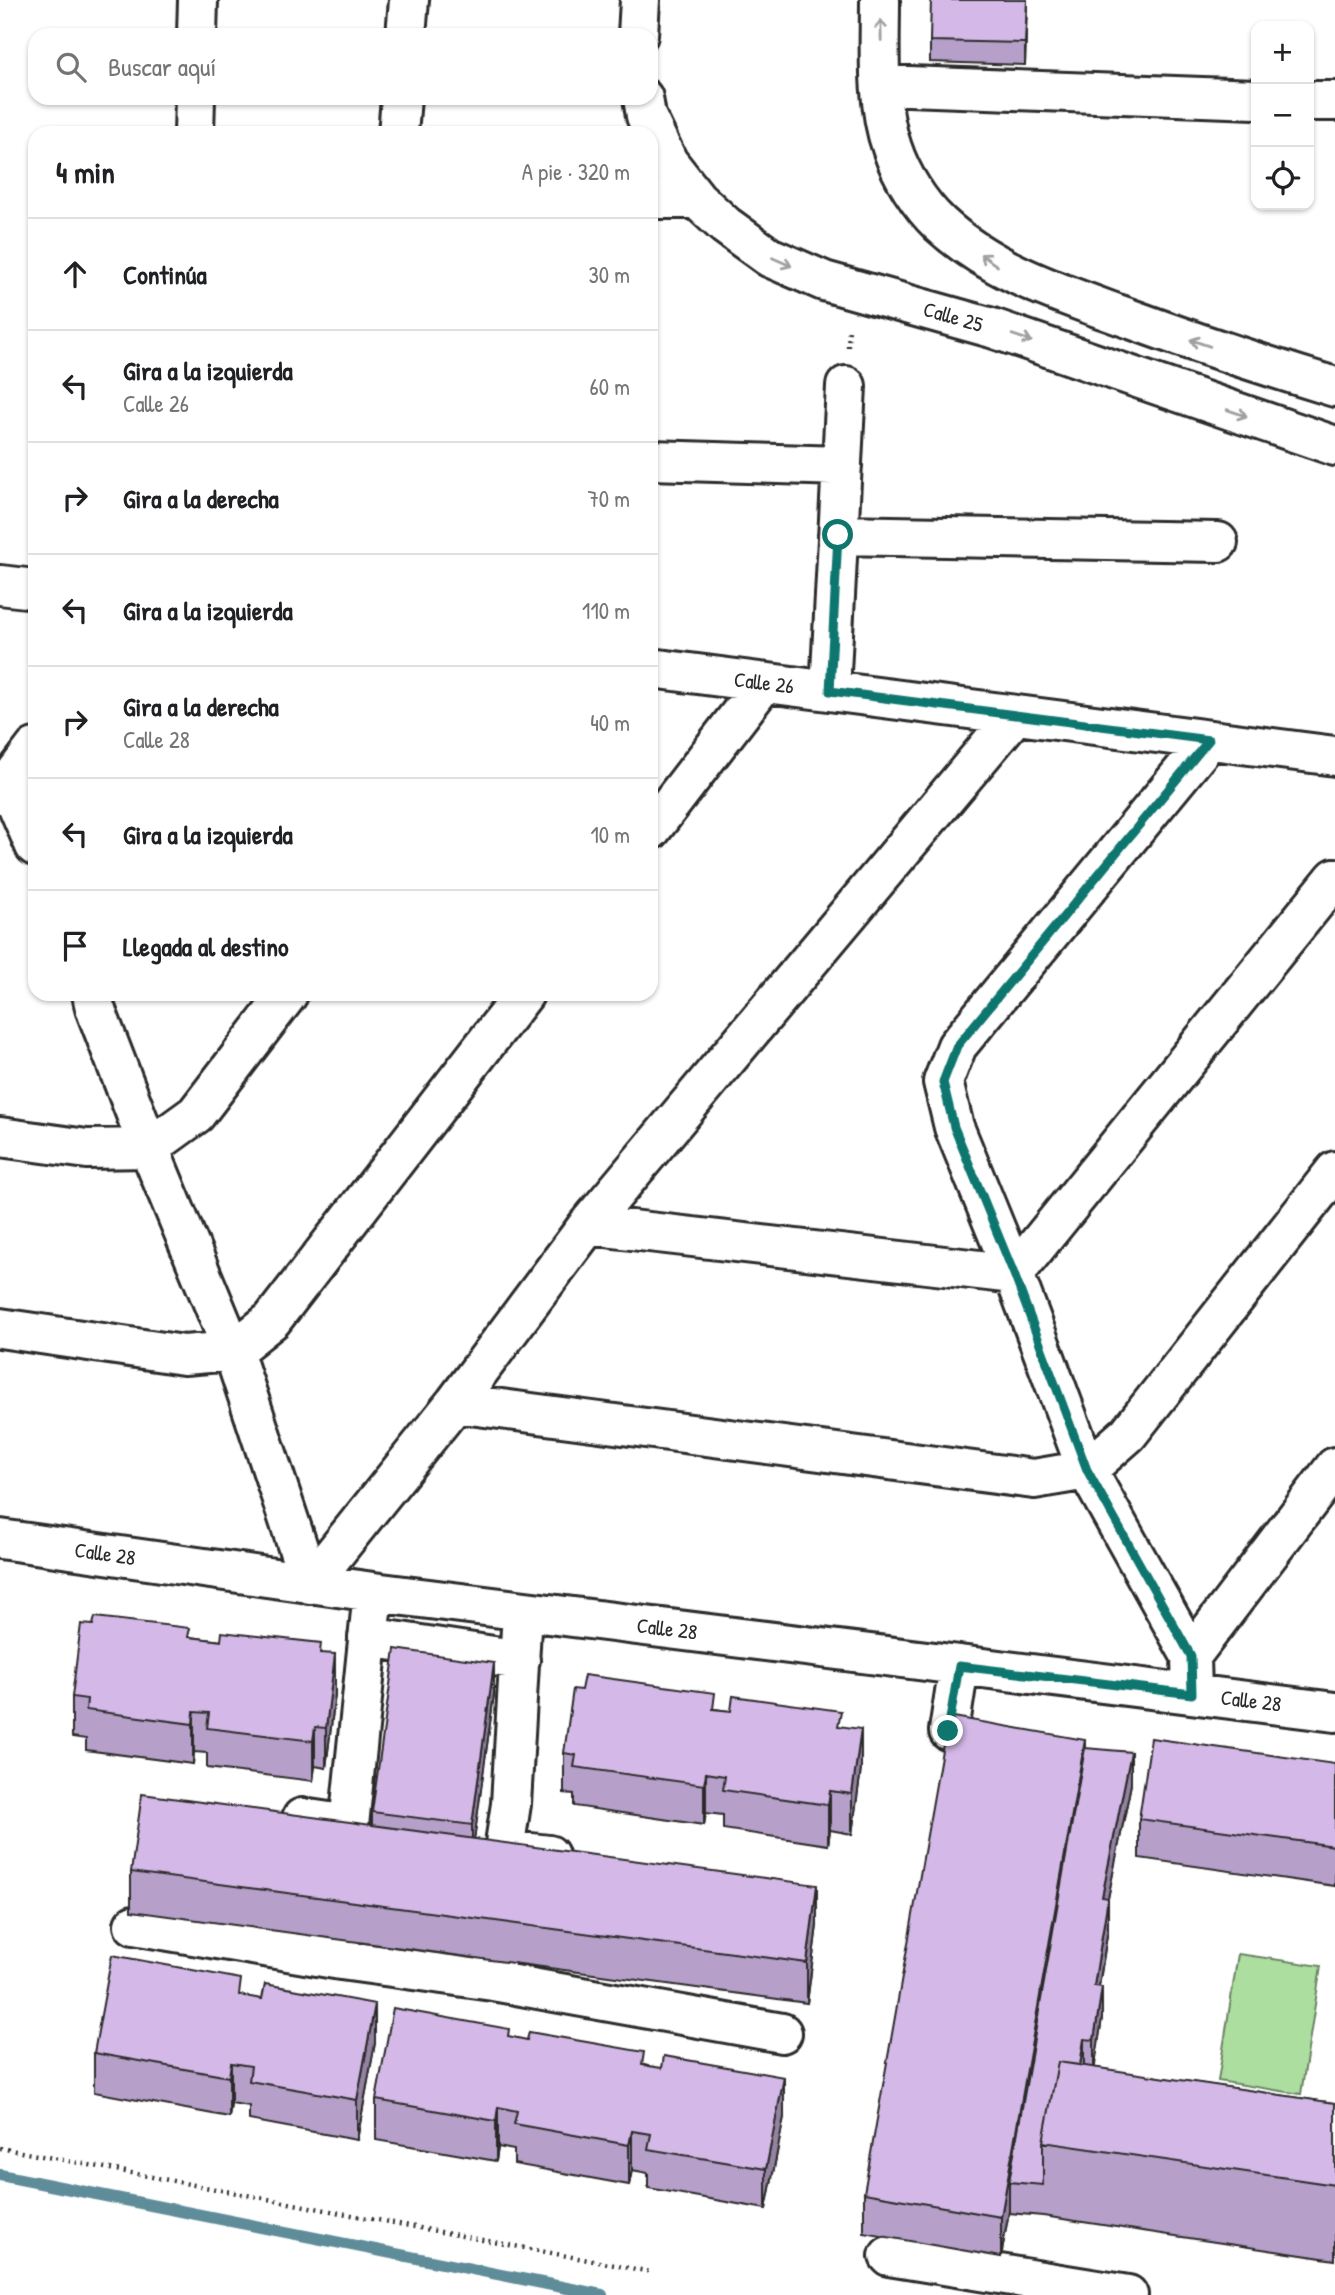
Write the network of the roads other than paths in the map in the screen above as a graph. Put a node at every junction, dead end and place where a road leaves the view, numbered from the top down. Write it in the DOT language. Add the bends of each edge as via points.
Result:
graph roads {
  1 [pos="198,0"];
  2 [pos="409,0"];
  3 [pos="640,0"];
  4 [pos="880,0"];
  5 [pos="197,28"];
  6 [pos="407,28"];
  7 [pos="639,28"];
  8 [pos="882,85"];
  9 [pos="1251,99"];
  10 [pos="1314,100"];
  11 [pos="1335,102"];
  12 [pos="195,105"];
  13 [pos="400,105"];
  14 [pos="644,105"];
  15 [pos="194,126"];
  16 [pos="399,126"];
  17 [pos="651,126"];
  18 [pos="658,141"];
  19 [pos="658,199"];
  20 [pos="697,200"];
  21 [pos="846,386"];
  22 [pos="1335,387"];
  23 [pos="1335,446"];
  24 [pos="658,460"];
  25 [pos="842,466"];
  26 [pos="838,535"];
  27 [pos="1218,542"];
  28 [pos="0,585"];
  29 [pos="28,588"];
  30 [pos="658,669"];
  31 [pos="764,683"];
  32 [pos="830,691"];
  33 [pos="1015,715"];
  34 [pos="1209,740"];
  35 [pos="1335,756"];
  36 [pos="28,757"];
  37 [pos="4,788"];
  38 [pos="658,821"];
  39 [pos="28,833"];
  40 [pos="1335,878"];
  41 [pos="93,1001"];
  42 [pos="283,1001"];
  43 [pos="519,1001"];
  44 [pos="0,1138"];
  45 [pos="149,1148"];
  46 [pos="1335,1171"];
  47 [pos="587,1225"];
  48 [pos="1014,1274"];
  49 [pos="0,1328"];
  50 [pos="233,1351"];
  51 [pos="455,1404"];
  52 [pos="1335,1467"];
  53 [pos="1087,1470"];
  54 [pos="1318,1513"];
  55 [pos="0,1539"];
  56 [pos="310,1584"];
  57 [pos="373,1592"];
  58 [pos="522,1611"];
  59 [pos="368,1637"];
  60 [pos="1191,1656"];
  61 [pos="520,1660"];
  62 [pos="959,1666"];
  63 [pos="1192,1694"];
  64 [pos="1335,1712"];
  65 [pos="948,1731"];
  66 [pos="273,1816"];
  67 [pos="587,1859"];
  68 [pos="134,1926"];
  69 [pos="782,2033"];
  70 [pos="889,2256"];
  71 [pos="1128,2295"];
  1 -- 5 [label="street"];
  2 -- 6 [label="street"];
  3 -- 7 [label="street"];
  8 -- 4 [label="street, one-way"];
  8 -- 9 [label="street"];
  22 -- 8 [label="street, one-way" via="1141,323 997,266 939,223 909,185 891,146"];
  10 -- 11 [label="street"];
  12 -- 15 [label="street"];
  13 -- 16 [label="street"];
  14 -- 17 [label="street, Calle 25"];
  18 -- 20 [label="street, Calle 25"];
  19 -- 20 [label="street"];
  20 -- 23 [label="street, Calle 25, one-way" via="769,257 824,281 992,328"];
  21 -- 25 [label="street"];
  24 -- 25 [label="street"];
  25 -- 26 [label="street"];
  26 -- 27 [label="street"];
  26 -- 32 [label="street"];
  28 -- 29 [label="street"];
  30 -- 31 [label="street, Calle 26"];
  31 -- 32 [label="street, Calle 26"];
  31 -- 38 [label="street"];
  32 -- 33 [label="street, Calle 26"];
  33 -- 34 [label="street, Calle 26"];
  33 -- 47 [label="street"];
  34 -- 35 [label="street, Calle 26"];
  34 -- 48 [label="street" via="957,1046 943,1082 954,1127"];
  36 -- 37 [label="street"];
  37 -- 39 [label="street"];
  40 -- 48 [label="street"];
  41 -- 45 [label="street"];
  42 -- 45 [label="street" via="195,1114"];
  43 -- 50 [label="street" via="272,1320"];
  44 -- 45 [label="street" via="87,1149"];
  45 -- 50 [label="street"];
  46 -- 53 [label="street" via="1128,1434"];
  47 -- 48 [label="street"];
  47 -- 51 [label="street"];
  48 -- 53 [label="street"];
  49 -- 50 [label="street" via="184,1355"];
  50 -- 56 [label="street"];
  51 -- 53 [label="street" via="1034,1479"];
  51 -- 56 [label="street"];
  52 -- 54 [label="street"];
  53 -- 60 [label="street"];
  54 -- 60 [label="street"];
  55 -- 56 [label="street, Calle 28"];
  56 -- 57 [label="street, Calle 28"];
  57 -- 58 [label="street, Calle 28"];
  57 -- 59 [label="street"];
  58 -- 61 [label="street"];
  58 -- 62 [label="street, Calle 28"];
  59 -- 61 [label="street"];
  59 -- 66 [label="street" via="347,1843 314,1819"];
  60 -- 63 [label="street"];
  61 -- 67 [label="street" via="503,1866"];
  62 -- 63 [label="street, Calle 28"];
  62 -- 65 [label="street"];
  63 -- 64 [label="street, Calle 28"];
  68 -- 69 [label="street" via="494,1971"];
  70 -- 71 [label="street"];
}
